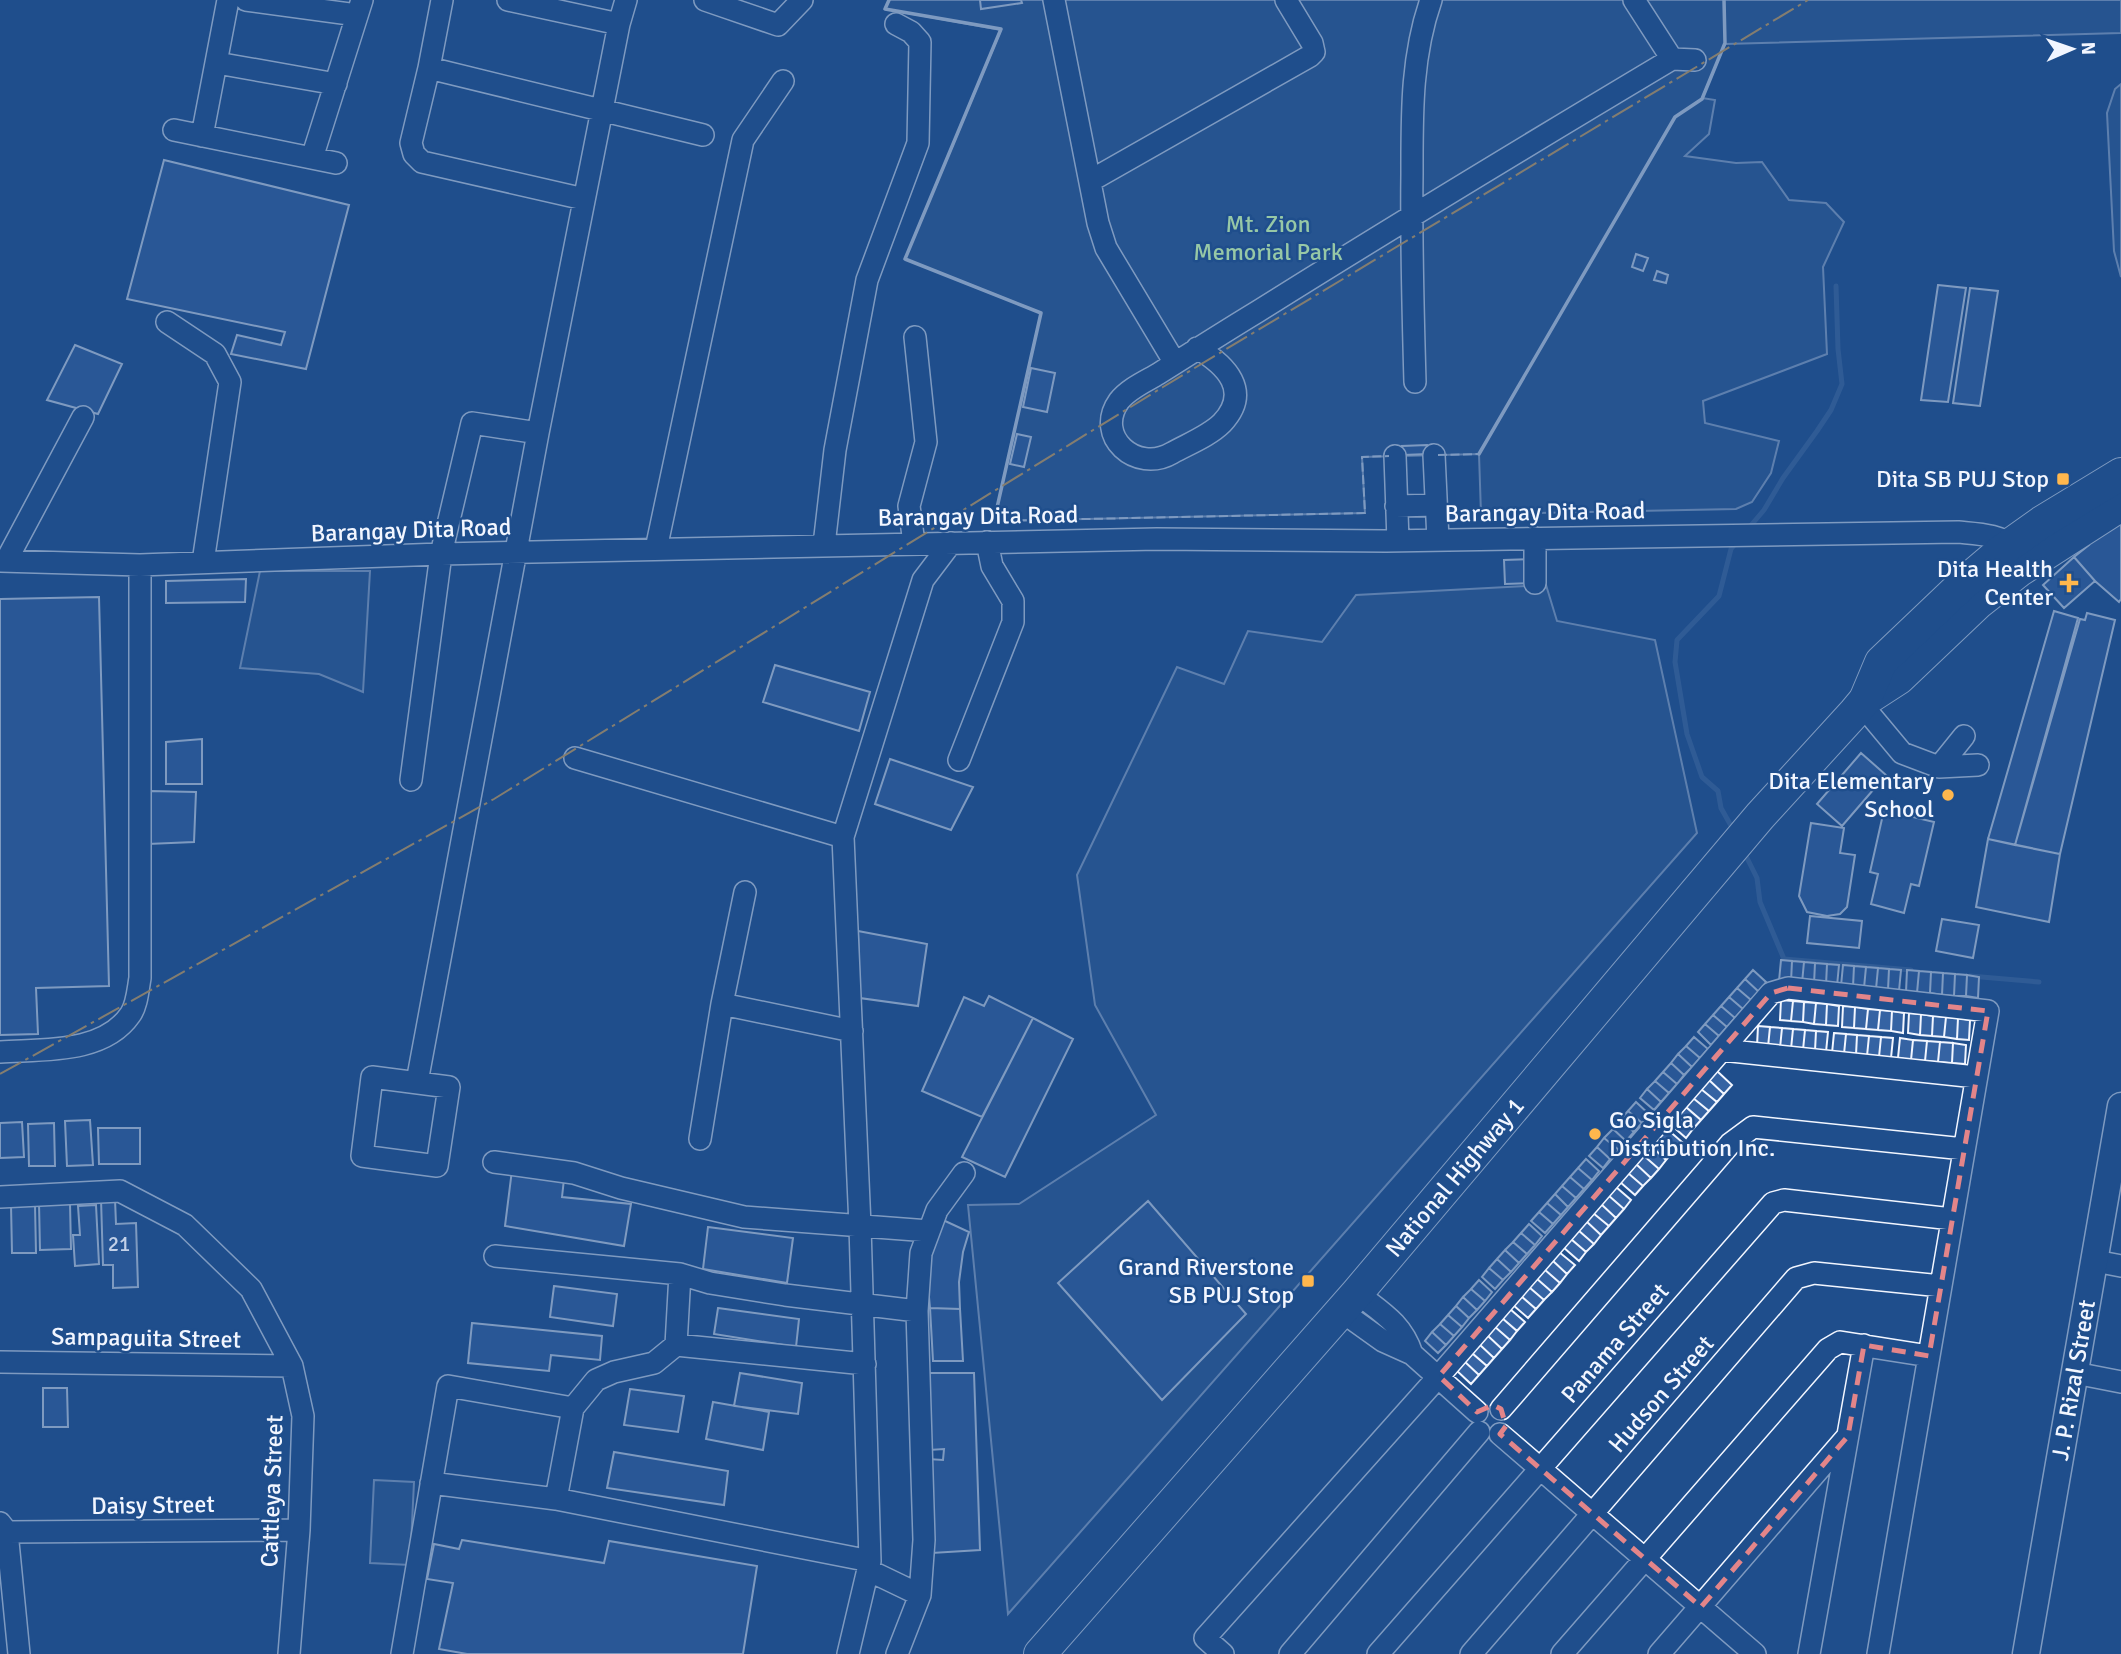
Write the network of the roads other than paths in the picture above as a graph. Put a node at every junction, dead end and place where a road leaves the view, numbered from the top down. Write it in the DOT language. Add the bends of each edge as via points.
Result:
graph roads {
  1 [pos="228,0"];
  2 [pos="246,0"];
  3 [pos="442,0"];
  4 [pos="508,0"];
  5 [pos="626,0"];
  6 [pos="705,0"];
  7 [pos="802,0"];
  8 [pos="1054,0"];
  9 [pos="1286,0"];
  10 [pos="1431,0"];
  11 [pos="1634,0"];
  12 [pos="360,8"];
  13 [pos="619,24"];
  14 [pos="896,24"];
  15 [pos="1672,59"];
  16 [pos="1695,60"];
  17 [pos="217,63"];
  18 [pos="429,68"];
  19 [pos="783,81"];
  20 [pos="336,84"];
  21 [pos="603,110"];
  22 [pos="174,130"];
  23 [pos="703,135"];
  24 [pos="202,136"];
  25 [pos="312,158"];
  26 [pos="337,163"];
  27 [pos="1090,181"];
  28 [pos="584,199"];
  29 [pos="1411,216"];
  30 [pos="167,322"];
  31 [pos="915,337"];
  32 [pos="1197,348"];
  33 [pos="1175,363"];
  34 [pos="1415,382"];
  35 [pos="83,417"];
  36 [pos="538,433"];
  37 [pos="1434,455"];
  38 [pos="1395,456"];
  39 [pos="2121,474"];
  40 [pos="1436,505"];
  41 [pos="2121,505"];
  42 [pos="1396,506"];
  43 [pos="1958,532"];
  44 [pos="1535,538"];
  45 [pos="1438,540"];
  46 [pos="1398,541"];
  47 [pos="987,542"];
  48 [pos="914,543"];
  49 [pos="951,543"];
  50 [pos="824,545"];
  51 [pos="656,549"];
  52 [pos="516,553"];
  53 [pos="440,554"];
  54 [pos="2020,554"];
  55 [pos="3,561"];
  56 [pos="203,562"];
  57 [pos="140,565"];
  58 [pos="1535,583"];
  59 [pos="1964,583"];
  60 [pos="1863,703"];
  61 [pos="1964,736"];
  62 [pos="575,758"];
  63 [pos="959,760"];
  64 [pos="1978,765"];
  65 [pos="1939,766"];
  66 [pos="411,780"];
  67 [pos="843,837"];
  68 [pos="745,892"];
  69 [pos="722,1004"];
  70 [pos="852,1031"];
  71 [pos="1722,1050"];
  72 [pos="0,1052"];
  73 [pos="1976,1077"];
  74 [pos="417,1082"];
  75 [pos="2121,1106"];
  76 [pos="700,1139"];
  77 [pos="1964,1149"];
  78 [pos="2117,1150"];
  79 [pos="494,1162"];
  80 [pos="964,1173"];
  81 [pos="0,1197"];
  82 [pos="1952,1219"];
  83 [pos="860,1226"];
  84 [pos="929,1231"];
  85 [pos="495,1256"];
  86 [pos="2095,1261"];
  87 [pos="2121,1266"];
  88 [pos="680,1274"];
  89 [pos="1941,1286"];
  90 [pos="1349,1302"];
  91 [pos="862,1304"];
  92 [pos="917,1311"];
  93 [pos="676,1345"];
  94 [pos="1864,1345"];
  95 [pos="1929,1356"];
  96 [pos="0,1362"];
  97 [pos="864,1364"];
  98 [pos="292,1366"];
  99 [pos="2076,1373"];
  100 [pos="1438,1376"];
  101 [pos="2121,1382"];
  102 [pos="573,1408"];
  103 [pos="1501,1409"];
  104 [pos="1478,1422"];
  105 [pos="1500,1434"];
  106 [pos="1848,1436"];
  107 [pos="1540,1470"];
  108 [pos="431,1483"];
  109 [pos="556,1499"];
  110 [pos="1593,1513"];
  111 [pos="4,1528"];
  112 [pos="299,1530"];
  113 [pos="1646,1558"];
  114 [pos="869,1566"];
  115 [pos="920,1595"];
  116 [pos="1701,1607"];
  117 [pos="19,1654"];
  118 [pos="289,1654"];
  119 [pos="402,1654"];
  120 [pos="848,1654"];
  121 [pos="897,1654"];
  122 [pos="1040,1654"];
  123 [pos="1223,1654"];
  124 [pos="1290,1654"];
  125 [pos="1378,1654"];
  126 [pos="1471,1654"];
  127 [pos="1562,1654"];
  128 [pos="1659,1654"];
  129 [pos="1755,1654"];
  130 [pos="1809,1654"];
  131 [pos="1878,1654"];
  132 [pos="2026,1654"];
  1 -- 17 [label="street"];
  2 -- 12 [label="street"];
  3 -- 18 [label="street"];
  4 -- 13 [label="street"];
  5 -- 13 [label="street"];
  6 -- 7 [label="street" via="778,25"];
  8 -- 27 [label="street"];
  9 -- 27 [label="street" via="1312,43 1310,56"];
  10 -- 29 [label="street" via="1415,60"];
  11 -- 15 [label="street"];
  12 -- 20 [label="street"];
  13 -- 21 [label="street"];
  14 -- 50 [label="street" via="920,42 918,143 867,280 835,450"];
  15 -- 16 [label="street"];
  15 -- 29 [label="street"];
  17 -- 20 [label="street"];
  17 -- 24 [label="street"];
  18 -- 21 [label="street"];
  18 -- 28 [label="street" via="411,143 422,162"];
  19 -- 51 [label="street" via="743,140"];
  20 -- 25 [label="street"];
  21 -- 23 [label="street"];
  21 -- 28 [label="street"];
  22 -- 24 [label="street"];
  24 -- 25 [label="street"];
  25 -- 26 [label="street"];
  27 -- 33 [label="street" via="1106,248"];
  28 -- 36 [label="street"];
  29 -- 32 [label="street"];
  29 -- 34 [label="street"];
  30 -- 56 [label="street" via="215,354 230,382"];
  31 -- 48 [label="street" via="926,442 909,506"];
  32 -- 33 [label="street"];
  32 -- 33 [label="street" via="1217,361 1233,380 1231,409 1214,428 1166,456 1137,458 1116,439 1114,410 1126,394"];
  35 -- 55 [label="street"];
  36 -- 52 [label="street"];
  36 -- 53 [label="street" via="472,423"];
  37 -- 40 [label="street"];
  38 -- 42 [label="street"];
  39 -- 54 [label="highway, National Highway 1" via="2042,522"];
  40 -- 42 [label="street"];
  40 -- 45 [label="street"];
  41 -- 54 [label="highway, National Highway 1"];
  42 -- 46 [label="street"];
  43 -- 44 [label="street, Barangay Dita Road"];
  43 -- 54 [label="street, Barangay Dita Road" via="1987,534"];
  43 -- 59 [label="street" via="1972,539 1976,554"];
  44 -- 45 [label="street, Barangay Dita Road"];
  44 -- 58 [label="street"];
  45 -- 46 [label="street, Barangay Dita Road"];
  46 -- 47 [label="street, Barangay Dita Road" via="1157,538"];
  47 -- 49 [label="street, Barangay Dita Road"];
  47 -- 63 [label="street" via="992,566 1013,601 1013,622"];
  48 -- 49 [label="street, Barangay Dita Road"];
  48 -- 50 [label="street, Barangay Dita Road"];
  49 -- 67 [label="street" via="923,580"];
  50 -- 51 [label="street, Barangay Dita Road"];
  51 -- 52 [label="street, Barangay Dita Road"];
  52 -- 53 [label="street, Barangay Dita Road"];
  52 -- 74 [label="street"];
  53 -- 56 [label="street, Barangay Dita Road"];
  53 -- 66 [label="street"];
  54 -- 59 [label="highway, National Highway 1"];
  54 -- 60 [label="highway, National Highway 1" via="1978,603 1899,678"];
  55 -- 57 [label="street, Barangay Dita Road"];
  56 -- 57 [label="street, Barangay Dita Road"];
  57 -- 72 [label="street" via="140,978 132,1013 110,1035 75,1046"];
  59 -- 60 [label="highway, National Highway 1" via="1881,662"];
  60 -- 65 [label="street" via="1902,753"];
  60 -- 90 [label="highway, National Highway 1" via="1760,816"];
  61 -- 65 [label="street"];
  62 -- 67 [label="street"];
  64 -- 65 [label="street"];
  67 -- 70 [label="street"];
  68 -- 69 [label="street"];
  69 -- 70 [label="street"];
  69 -- 76 [label="street"];
  70 -- 83 [label="street"];
  71 -- 73 [label="street"];
  71 -- 73 [label="street" via="1772,993 1788,988 1988,1011"];
  71 -- 100 [label="street"];
  73 -- 77 [label="street"];
  74 -- 74 [label="street" via="372,1077 362,1156 437,1166 449,1087"];
  75 -- 78 [label="main road, J. P. Rizal Street"];
  77 -- 82 [label="street"];
  77 -- 103 [label="street" via="1753,1127 1730,1144"];
  78 -- 86 [label="main road, J. P. Rizal Street"];
  79 -- 83 [label="street" via="574,1173 744,1217"];
  80 -- 84 [label="street" via="937,1210"];
  81 -- 98 [label="street, Cattleya Street" via="120,1191 185,1225 251,1289"];
  82 -- 89 [label="street"];
  82 -- 107 [label="street, Panama Street" via="1784,1200 1773,1203"];
  83 -- 84 [label="street"];
  83 -- 91 [label="street"];
  84 -- 92 [label="street" via="921,1253"];
  85 -- 88 [label="street"];
  86 -- 87 [label="street"];
  86 -- 99 [label="main road, J. P. Rizal Street"];
  88 -- 91 [label="street" via="710,1283"];
  88 -- 93 [label="street"];
  89 -- 95 [label="street"];
  89 -- 110 [label="street, Hudson Street" via="1814,1273 1796,1278"];
  90 -- 100 [label="street" via="1383,1342 1412,1354"];
  90 -- 122 [label="highway, National Highway 1"];
  91 -- 92 [label="street"];
  91 -- 97 [label="street"];
  92 -- 115 [label="street" via="924,1540"];
  93 -- 97 [label="street"];
  93 -- 102 [label="street" via="654,1363 596,1380"];
  94 -- 95 [label="street"];
  94 -- 106 [label="street"];
  94 -- 113 [label="street" via="1840,1342 1828,1349"];
  95 -- 131 [label="street"];
  96 -- 98 [label="street, Sampaguita Street"];
  97 -- 114 [label="street"];
  98 -- 112 [label="street, Cattleya Street" via="303,1416"];
  99 -- 101 [label="street"];
  99 -- 132 [label="main road, J. P. Rizal Street"];
  100 -- 104 [label="street"];
  100 -- 123 [label="street" via="1205,1639"];
  102 -- 108 [label="street" via="447,1386"];
  102 -- 109 [label="street"];
  103 -- 104 [label="street" via="1484,1406"];
  103 -- 105 [label="street" via="1506,1426"];
  104 -- 105 [label="street" via="1485,1436"];
  104 -- 124 [label="street"];
  105 -- 107 [label="street"];
  106 -- 116 [label="street"];
  106 -- 130 [label="street"];
  107 -- 110 [label="street"];
  107 -- 125 [label="street, Panama Street"];
  108 -- 109 [label="street"];
  108 -- 119 [label="street"];
  109 -- 114 [label="street"];
  110 -- 113 [label="street"];
  110 -- 126 [label="street, Hudson Street"];
  111 -- 112 [label="street, Daisy Street"];
  111 -- 117 [label="street"];
  112 -- 118 [label="street, Cattleya Street"];
  113 -- 116 [label="street"];
  113 -- 127 [label="street"];
  114 -- 115 [label="street"];
  114 -- 120 [label="street"];
  115 -- 121 [label="street"];
  116 -- 128 [label="street"];
  116 -- 129 [label="street"];
}
